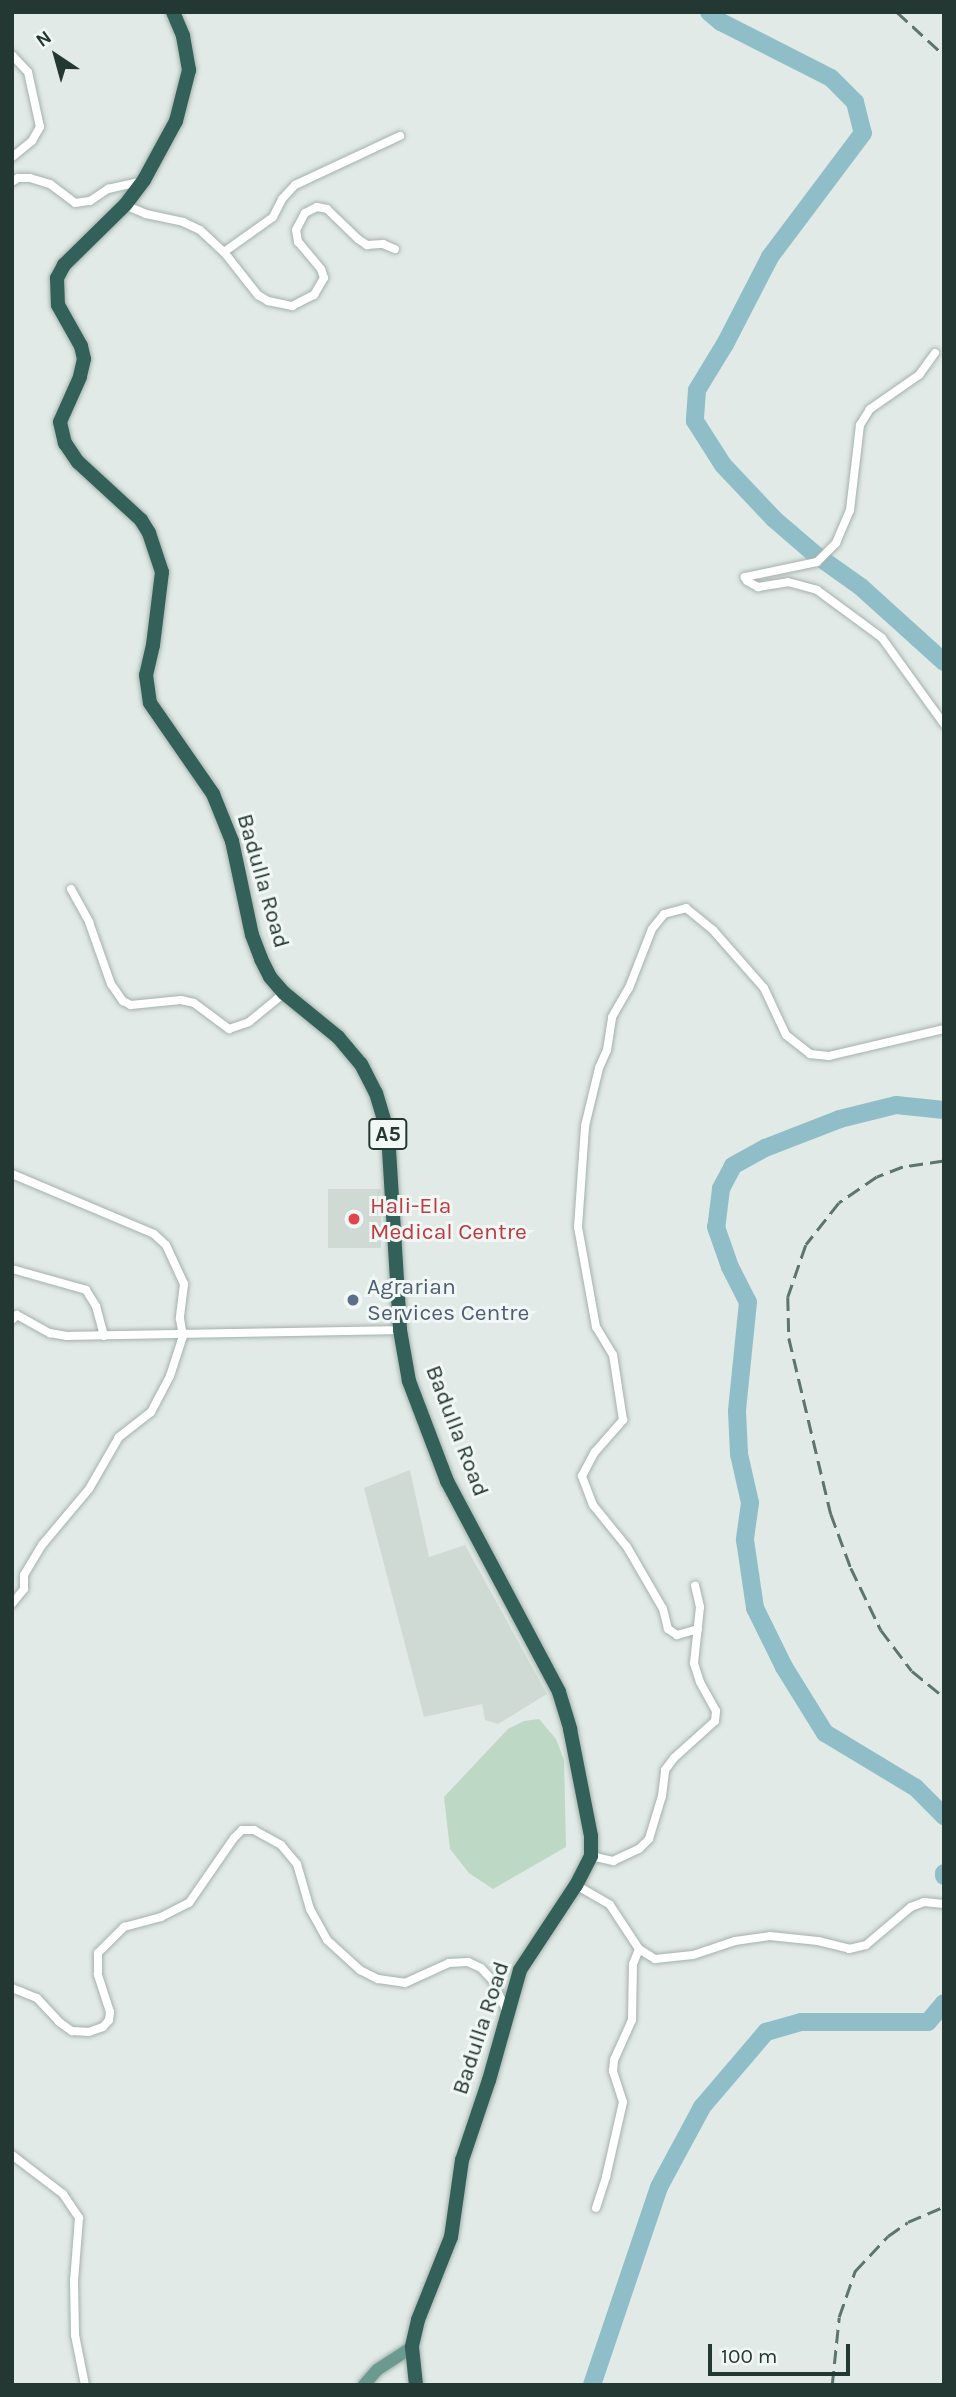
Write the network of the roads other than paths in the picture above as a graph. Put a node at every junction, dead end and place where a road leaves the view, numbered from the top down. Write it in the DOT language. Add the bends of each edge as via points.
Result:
graph roads {
  1 [pos="173,12"];
  2 [pos="12,55"];
  3 [pos="400,136"];
  4 [pos="12,157"];
  5 [pos="144,180"];
  6 [pos="12,182"];
  7 [pos="125,205"];
  8 [pos="395,248"];
  9 [pos="223,252"];
  10 [pos="935,353"];
  11 [pos="944,724"];
  12 [pos="72,889"];
  13 [pos="284,993"];
  14 [pos="944,1029"];
  15 [pos="12,1174"];
  16 [pos="12,1269"];
  17 [pos="12,1320"];
  18 [pos="400,1330"];
  19 [pos="104,1336"];
  20 [pos="183,1336"];
  21 [pos="695,1586"];
  22 [pos="12,1604"];
  23 [pos="698,1629"];
  24 [pos="591,1856"];
  25 [pos="576,1885"];
  26 [pos="944,1904"];
  27 [pos="639,1949"];
  28 [pos="12,1988"];
  29 [pos="507,2013"];
  30 [pos="12,2155"];
  31 [pos="596,2208"];
  32 [pos="412,2347"];
  33 [pos="85,2385"];
  34 [pos="364,2385"];
  35 [pos="416,2385"];
  1 -- 5 [label="highway, Badulla Road / A5" via="189,70 176,121"];
  2 -- 4 [label="street" via="28,72 40,127 32,141"];
  3 -- 9 [label="street" via="295,185 273,217"];
  5 -- 6 [label="street" via="75,203 50,184 30,178"];
  5 -- 7 [label="highway, Badulla Road / A5"];
  7 -- 9 [label="street" via="200,230"];
  7 -- 13 [label="highway, Badulla Road / A5" via="64,265 57,278 58,305 84,359 60,422 65,443 78,462 141,520 149,533 162,572 146,675 150,703 212,794 232,841 257,947"];
  8 -- 9 [label="street" via="367,245 327,209 305,212 296,230 298,242 324,278 314,295 292,306 268,302 258,295"];
  10 -- 11 [label="street" via="919,375 870,409 860,425 850,510 836,543 817,562 745,577 758,587 789,582 817,590 882,638"];
  12 -- 13 [label="street" via="111,984 131,1005 194,1003 229,1029 248,1022"];
  13 -- 18 [label="highway, Badulla Road / A5" via="338,1037 361,1064 376,1093 388,1133"];
  14 -- 23 [label="street" via="829,1056 810,1054 786,1035 764,988 713,930 686,908 664,914 652,929 612,1017 585,1126 578,1227 596,1327 613,1355 623,1420 582,1476 593,1505 628,1546 663,1609 668,1629 677,1635"];
  15 -- 20 [label="street" via="160,1239 184,1284"];
  16 -- 19 [label="street" via="86,1290"];
  17 -- 19 [label="street" via="17,1315 67,1336"];
  18 -- 20 [label="street"];
  18 -- 24 [label="highway, Badulla Road / A5" via="409,1381 447,1481 559,1692 573,1742"];
  19 -- 20 [label="street"];
  20 -- 22 [label="street" via="170,1376 151,1412 119,1437 103,1470 42,1545 24,1575 24,1589"];
  21 -- 23 [label="street" via="700,1607"];
  23 -- 24 [label="street" via="694,1663 716,1710 715,1721 665,1770 649,1839 613,1861"];
  24 -- 25 [label="highway, Badulla Road"];
  25 -- 27 [label="street" via="610,1905"];
  25 -- 29 [label="highway, Badulla Road" via="520,1970"];
  26 -- 27 [label="street" via="924,1902 911,1907 866,1945 849,1949 769,1936 693,1955 655,1959"];
  27 -- 31 [label="street" via="633,1964 632,2020 614,2060 623,2102"];
  28 -- 29 [label="street" via="37,1998 72,2031 103,2027 110,2012 98,1974 98,1953 124,1927 190,1903 234,1838 242,1830 254,1830 281,1845 297,1864 310,1909 327,1940 360,1970 378,1979 405,1983 449,1963 468,1962 493,1980"];
  29 -- 32 [label="highway, Badulla Road" via="461,2160 451,2237"];
  30 -- 33 [label="street" via="63,2194 79,2218 75,2335"];
  32 -- 34 [label="main road" via="377,2370"];
  32 -- 35 [label="highway, Badulla Road"];
}
